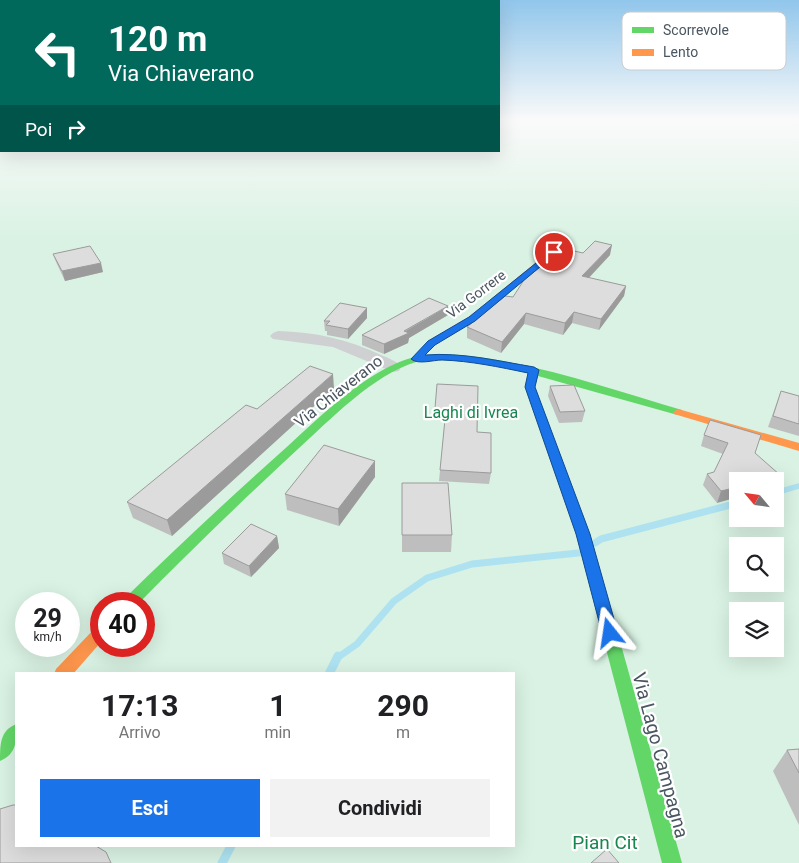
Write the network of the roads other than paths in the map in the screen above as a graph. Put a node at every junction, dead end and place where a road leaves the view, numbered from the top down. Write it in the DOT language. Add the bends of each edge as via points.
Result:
graph roads {
  1 [pos="554,252"];
  2 [pos="278,336"];
  3 [pos="416,359"];
  4 [pos="393,367"];
  5 [pos="534,370"];
  6 [pos="799,447"];
  7 [pos="140,592"];
  8 [pos="90,644"];
  9 [pos="64,672"];
  10 [pos="15,733"];
  11 [pos="0,752"];
  12 [pos="672,863"];
  1 -- 3 [label="street, Via Gorrere" via="472,319 432,343"];
  2 -- 4 [label="street" via="329,340 368,353"];
  3 -- 4 [label="street, Via Chiaverano"];
  3 -- 5 [label="street, Via Chiaverano" via="471,359"];
  4 -- 7 [label="street, Via Chiaverano" via="342,405 211,522"];
  5 -- 6 [label="street, Via Chiaverano"];
  5 -- 12 [label="street, Via Lago Campagna" via="530,387 590,556"];
  8 -- 9 [label="street"];
  10 -- 11 [label="street"];
}
